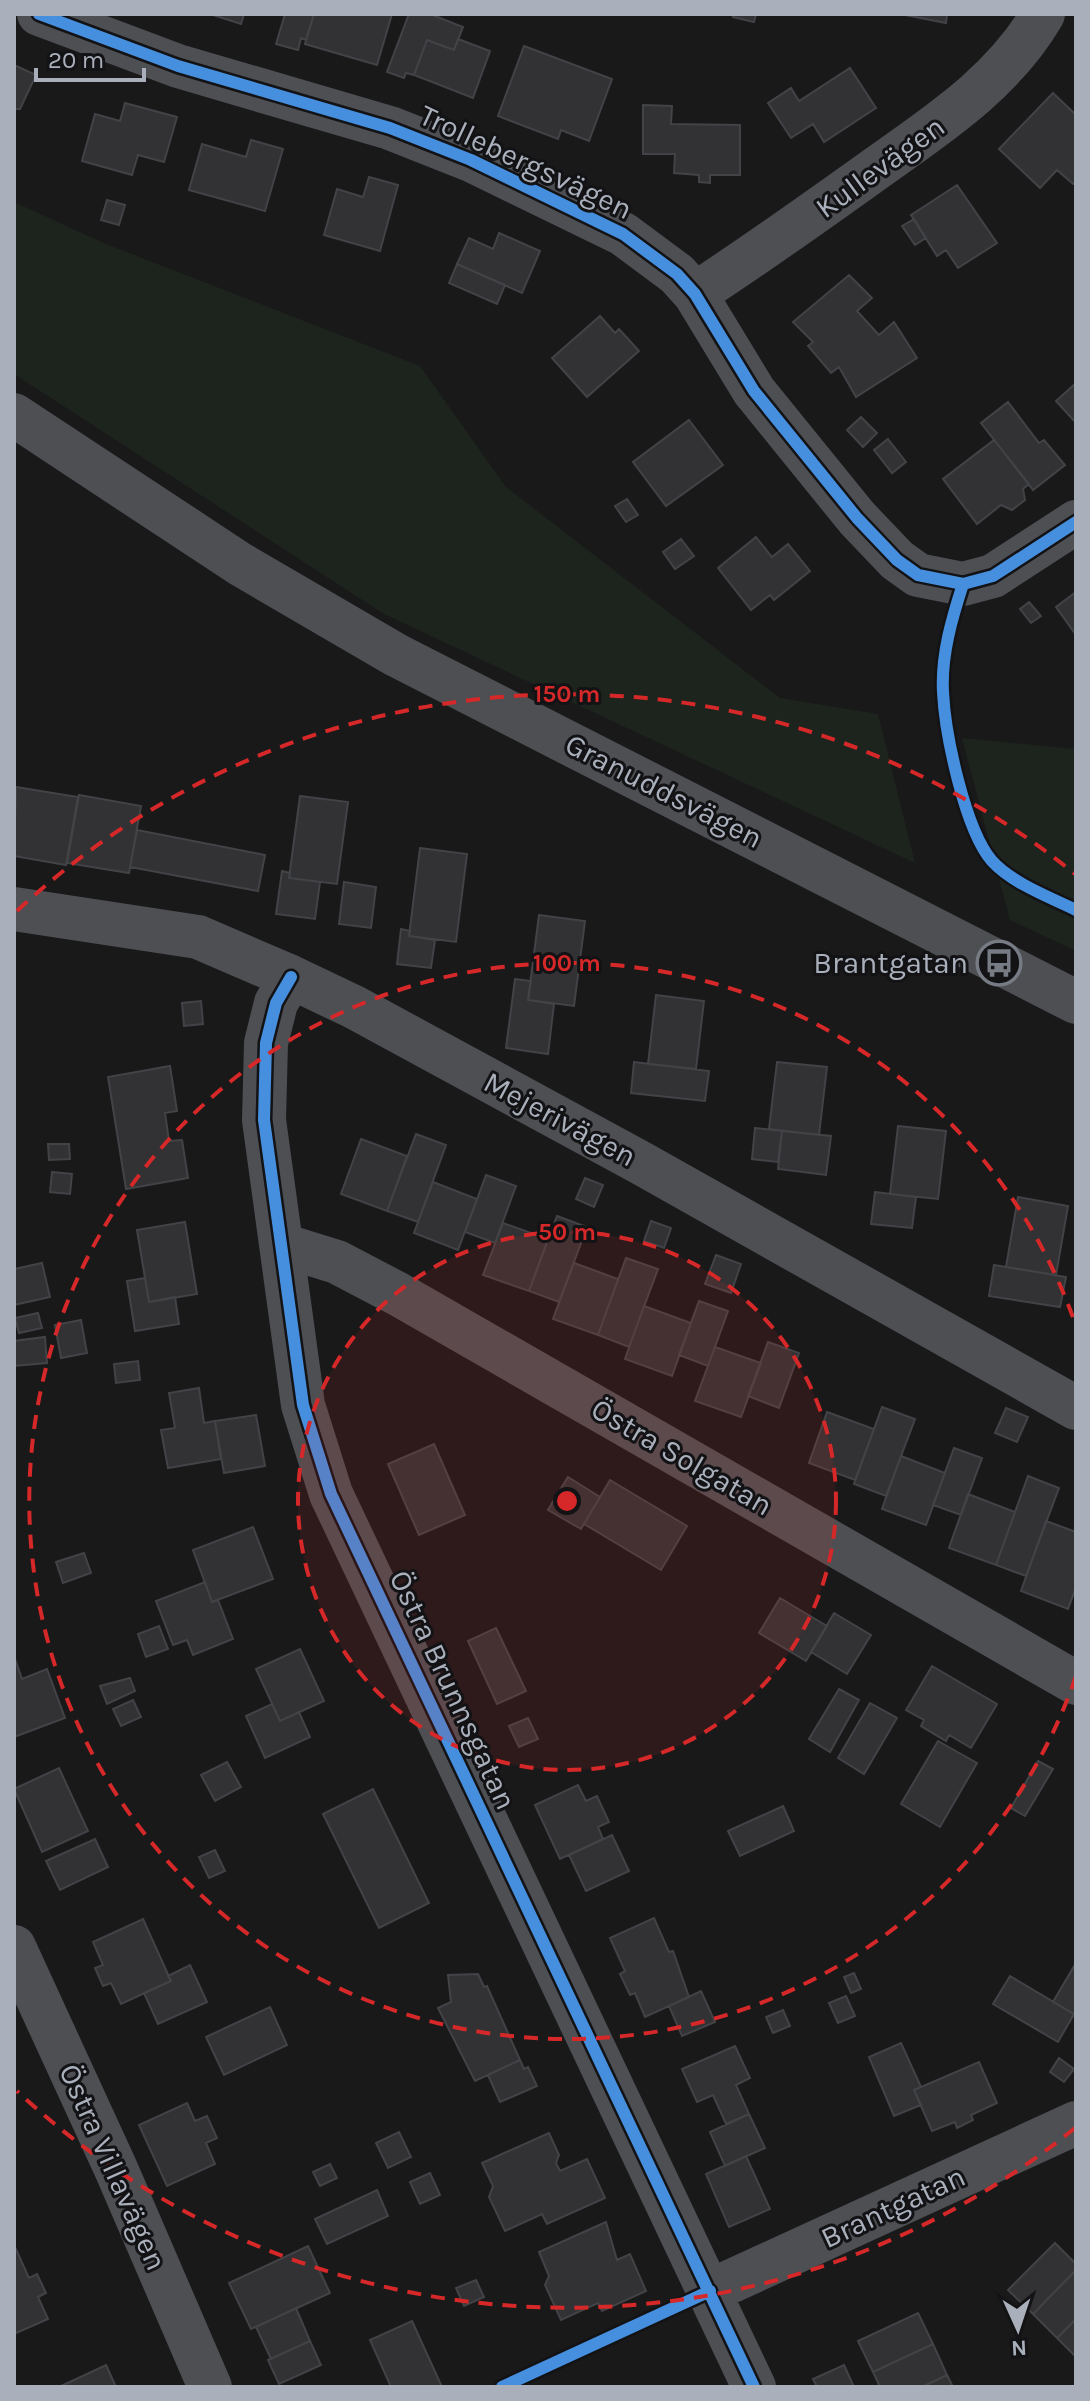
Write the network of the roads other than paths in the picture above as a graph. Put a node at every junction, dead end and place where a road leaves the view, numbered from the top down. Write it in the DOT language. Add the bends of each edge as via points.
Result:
graph roads {
  1 [pos="39,14"];
  2 [pos="1043,14"];
  3 [pos="695,294"];
  4 [pos="14,415"];
  5 [pos="1076,522"];
  6 [pos="14,909"];
  7 [pos="291,977"];
  8 [pos="1076,1002"];
  9 [pos="282,1245"];
  10 [pos="1076,1408"];
  11 [pos="1076,1683"];
  12 [pos="14,1947"];
  13 [pos="1074,2129"];
  14 [pos="710,2291"];
  15 [pos="210,2387"];
  16 [pos="754,2387"];
  1 -- 3 [label="street, Trollebergsvägen" via="178,66 367,121 471,160 623,234 658,257"];
  2 -- 3 [label="street, Kullevägen" via="1017,51 961,109"];
  3 -- 5 [label="street, Trollebergsvägen" via="754,391 857,518 897,560 932,581 971,583 993,576"];
  4 -- 8 [label="street, Granuddsvägen" via="240,564 396,655"];
  6 -- 7 [label="street, Mejerivägen" via="198,937"];
  7 -- 9 [label="street, Östra Brunnsgatan" via="276,1003 266,1043 264,1120"];
  7 -- 10 [label="street, Mejerivägen" via="641,1163"];
  9 -- 11 [label="street, Östra Solgatan" via="337,1262 398,1294"];
  9 -- 14 [label="street, Östra Brunnsgatan" via="303,1405 331,1494"];
  12 -- 15 [label="street, Östra Villavägen"];
  13 -- 14 [label="street, Brantgatan" via="919,2193"];
  14 -- 16 [label="street, Östra Brunnsgatan"];
}
